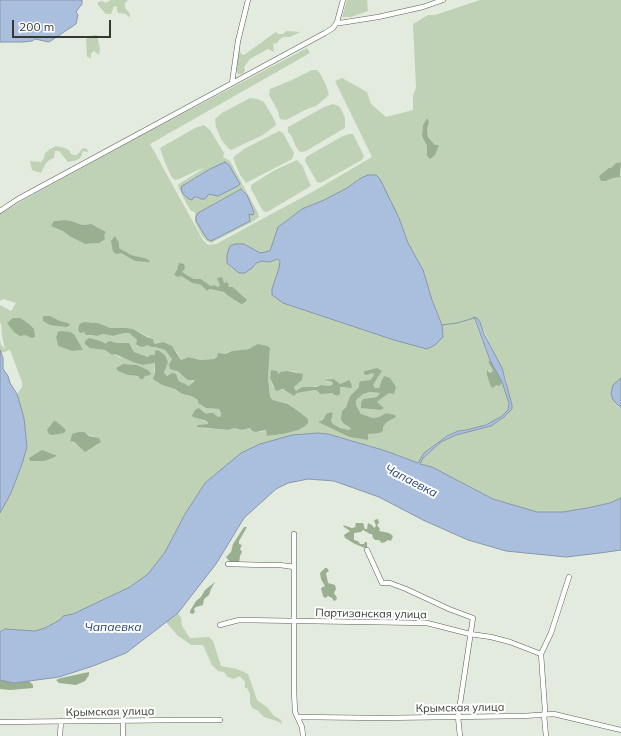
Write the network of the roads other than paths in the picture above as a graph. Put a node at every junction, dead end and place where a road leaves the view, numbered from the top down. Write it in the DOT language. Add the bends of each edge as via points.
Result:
graph roads {
  1 [pos="248,0"];
  2 [pos="343,0"];
  3 [pos="443,0"];
  4 [pos="336,22"];
  5 [pos="232,83"];
  6 [pos="0,211"];
  7 [pos="294,534"];
  8 [pos="367,550"];
  9 [pos="228,564"];
  10 [pos="294,567"];
  11 [pos="569,577"];
  12 [pos="294,621"];
  13 [pos="220,625"];
  14 [pos="470,634"];
  15 [pos="541,654"];
  16 [pos="544,715"];
  17 [pos="298,717"];
  18 [pos="458,717"];
  19 [pos="123,720"];
  20 [pos="220,720"];
  21 [pos="61,721"];
  22 [pos="0,722"];
  23 [pos="621,730"];
  24 [pos="60,736"];
  25 [pos="123,736"];
  26 [pos="303,736"];
  27 [pos="460,736"];
  28 [pos="546,736"];
  1 -- 5 [label="street" via="238,41"];
  2 -- 4 [label="street"];
  3 -- 4 [label="street" via="378,17"];
  4 -- 5 [label="street" via="333,28 325,33"];
  5 -- 6 [label="street"];
  7 -- 10 [label="street"];
  8 -- 14 [label="street, Партизанская улица" via="382,583 406,589 473,618"];
  9 -- 10 [label="street"];
  10 -- 12 [label="street"];
  11 -- 15 [label="street" via="551,634"];
  12 -- 13 [label="street, Партизанская улица" via="239,620"];
  12 -- 14 [label="street, Партизанская улица" via="427,623"];
  12 -- 17 [label="street" via="294,691 295,712"];
  14 -- 15 [label="street, Партизанская улица" via="510,642"];
  14 -- 18 [label="street"];
  15 -- 16 [label="street"];
  16 -- 18 [label="street, Крымская улица"];
  16 -- 23 [label="street, Крымская улица" via="570,717"];
  16 -- 28 [label="street"];
  17 -- 18 [label="street, Крымская улица"];
  17 -- 26 [label="street"];
  18 -- 27 [label="street"];
  19 -- 20 [label="street, Крымская улица"];
  19 -- 21 [label="street, Крымская улица"];
  19 -- 25 [label="street"];
  21 -- 22 [label="street, Крымская улица"];
  21 -- 24 [label="street"];
}
